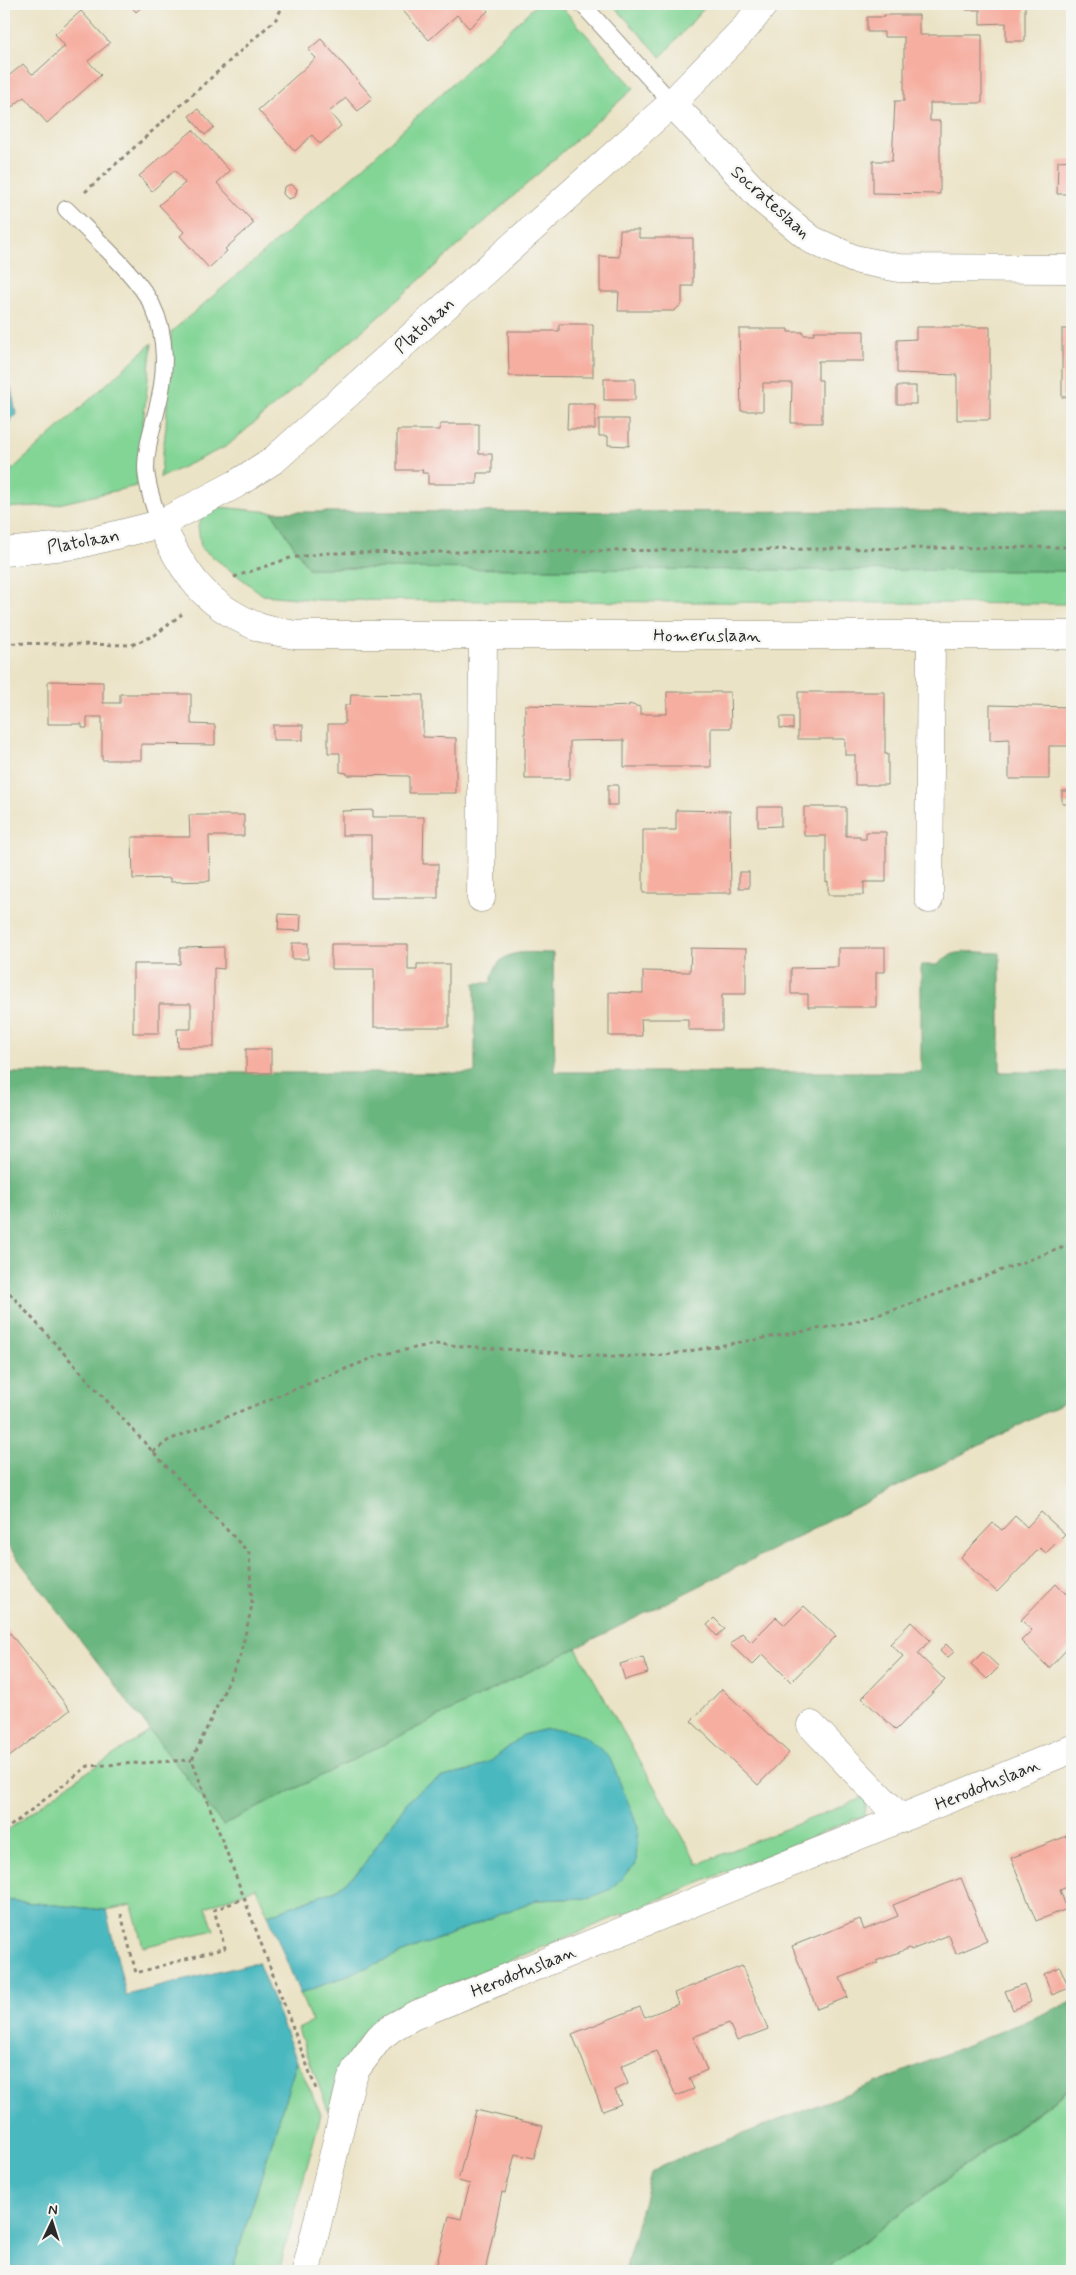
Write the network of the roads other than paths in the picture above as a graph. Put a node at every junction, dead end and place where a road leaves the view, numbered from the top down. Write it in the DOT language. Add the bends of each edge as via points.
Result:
graph roads {
  1 [pos="582,4"];
  2 [pos="764,4"];
  3 [pos="672,103"];
  4 [pos="66,209"];
  5 [pos="1072,269"];
  6 [pos="160,524"];
  7 [pos="4,552"];
  8 [pos="483,635"];
  9 [pos="931,635"];
  10 [pos="1072,635"];
  11 [pos="481,898"];
  12 [pos="928,899"];
  13 [pos="811,1725"];
  14 [pos="1072,1749"];
  15 [pos="901,1819"];
  16 [pos="306,2271"];
  1 -- 3 [label="lane"];
  2 -- 3 [label="street, Platolaan"];
  3 -- 5 [label="street, Socrateslaan" via="764,201 812,240 854,259 899,268"];
  3 -- 6 [label="street, Platolaan" via="275,459 222,492"];
  4 -- 6 [label="lane" via="137,284 152,305 161,328 163,376 149,437 146,470"];
  6 -- 7 [label="street, Platolaan" via="76,545"];
  6 -- 8 [label="street, Homeruslaan" via="183,568 205,595 257,627 294,635"];
  8 -- 9 [label="street, Homeruslaan"];
  8 -- 11 [label="street"];
  9 -- 10 [label="street, Homeruslaan"];
  9 -- 12 [label="street"];
  13 -- 15 [label="street"];
  14 -- 15 [label="street, Herodotuslaan"];
  15 -- 16 [label="street, Herodotuslaan" via="392,2027 367,2052 351,2082"];
}
